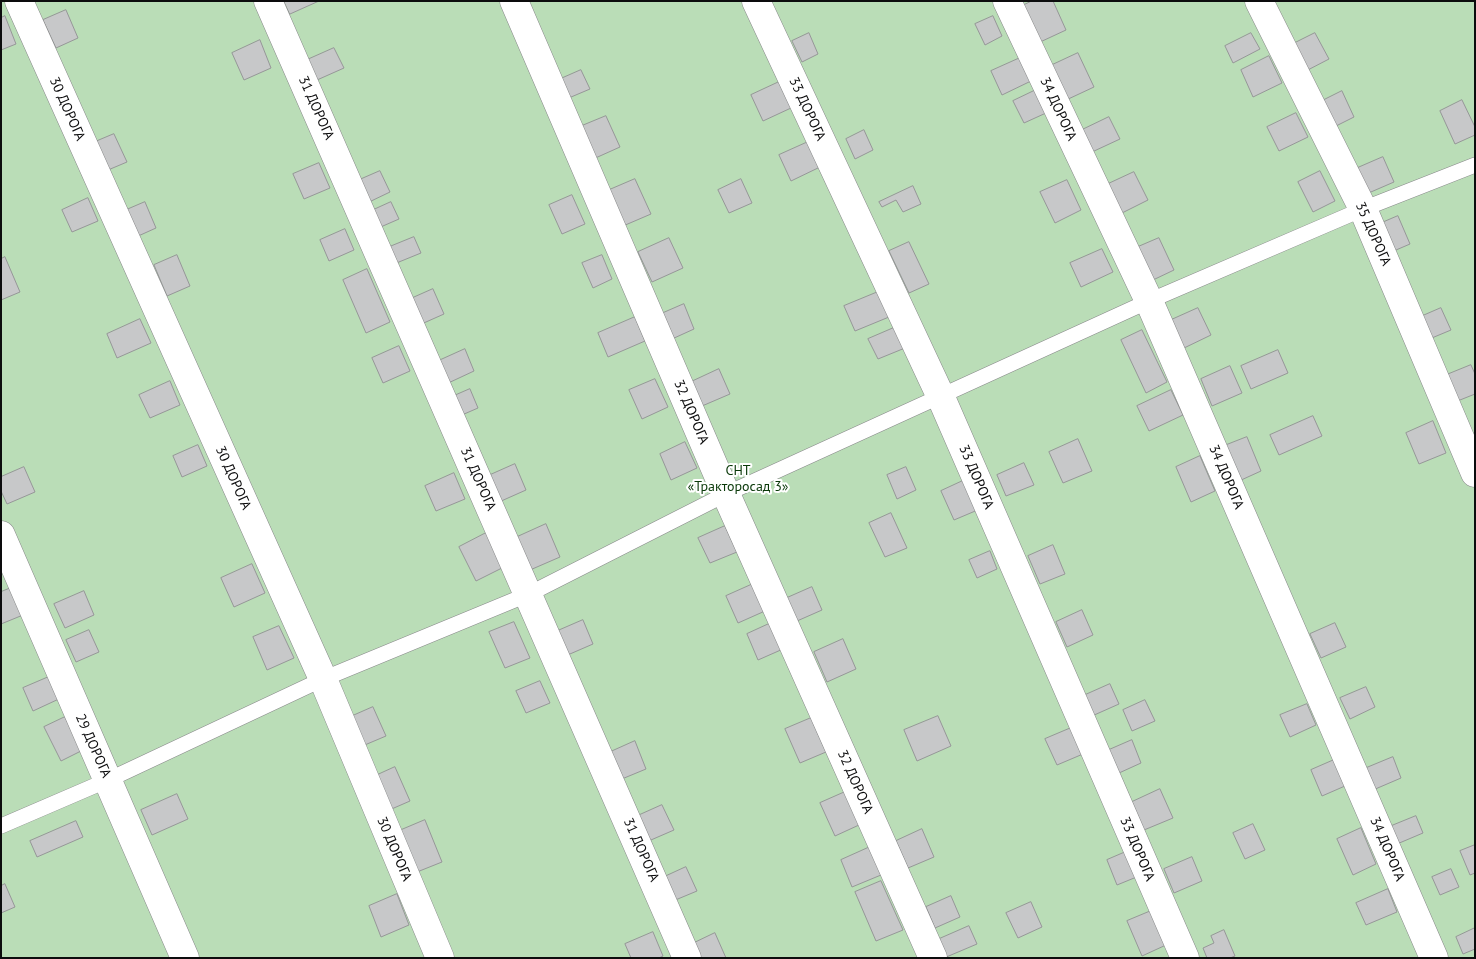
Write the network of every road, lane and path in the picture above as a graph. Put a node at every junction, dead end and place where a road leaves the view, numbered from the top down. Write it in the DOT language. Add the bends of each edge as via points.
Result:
graph roads {
  1 [pos="18,1"];
  2 [pos="268,1"];
  3 [pos="514,1"];
  4 [pos="756,1"];
  5 [pos="1007,1"];
  6 [pos="1259,1"];
  7 [pos="1475,165"];
  8 [pos="1363,209"];
  9 [pos="1149,301"];
  10 [pos="940,395"];
  11 [pos="1475,473"];
  12 [pos="726,494"];
  13 [pos="1,535"];
  14 [pos="529,594"];
  15 [pos="322,679"];
  16 [pos="108,780"];
  17 [pos="1,826"];
  18 [pos="185,958"];
  19 [pos="440,958"];
  20 [pos="687,958"];
  21 [pos="933,958"];
  22 [pos="1185,958"];
  23 [pos="1434,958"];
  1 -- 15 [label="street, 30 ДОРОГА"];
  2 -- 14 [label="street, 31 ДОРОГА"];
  3 -- 12 [label="street, 32 ДОРОГА"];
  4 -- 10 [label="street, 33 ДОРОГА"];
  5 -- 9 [label="street, 34 ДОРОГА"];
  6 -- 8 [label="street, 35 ДОРОГА"];
  7 -- 8 [label="lane"];
  8 -- 9 [label="lane"];
  8 -- 11 [label="street, 35 ДОРОГА"];
  9 -- 10 [label="lane"];
  9 -- 23 [label="street, 34 ДОРОГА"];
  10 -- 12 [label="lane"];
  10 -- 22 [label="street, 33 ДОРОГА"];
  12 -- 14 [label="lane"];
  12 -- 21 [label="street, 32 ДОРОГА"];
  13 -- 16 [label="street, 29 ДОРОГА"];
  14 -- 15 [label="lane"];
  14 -- 20 [label="street, 31 ДОРОГА"];
  15 -- 16 [label="lane"];
  15 -- 19 [label="street, 30 ДОРОГА"];
  16 -- 17 [label="lane"];
  16 -- 18 [label="street, 29 ДОРОГА"];
}
